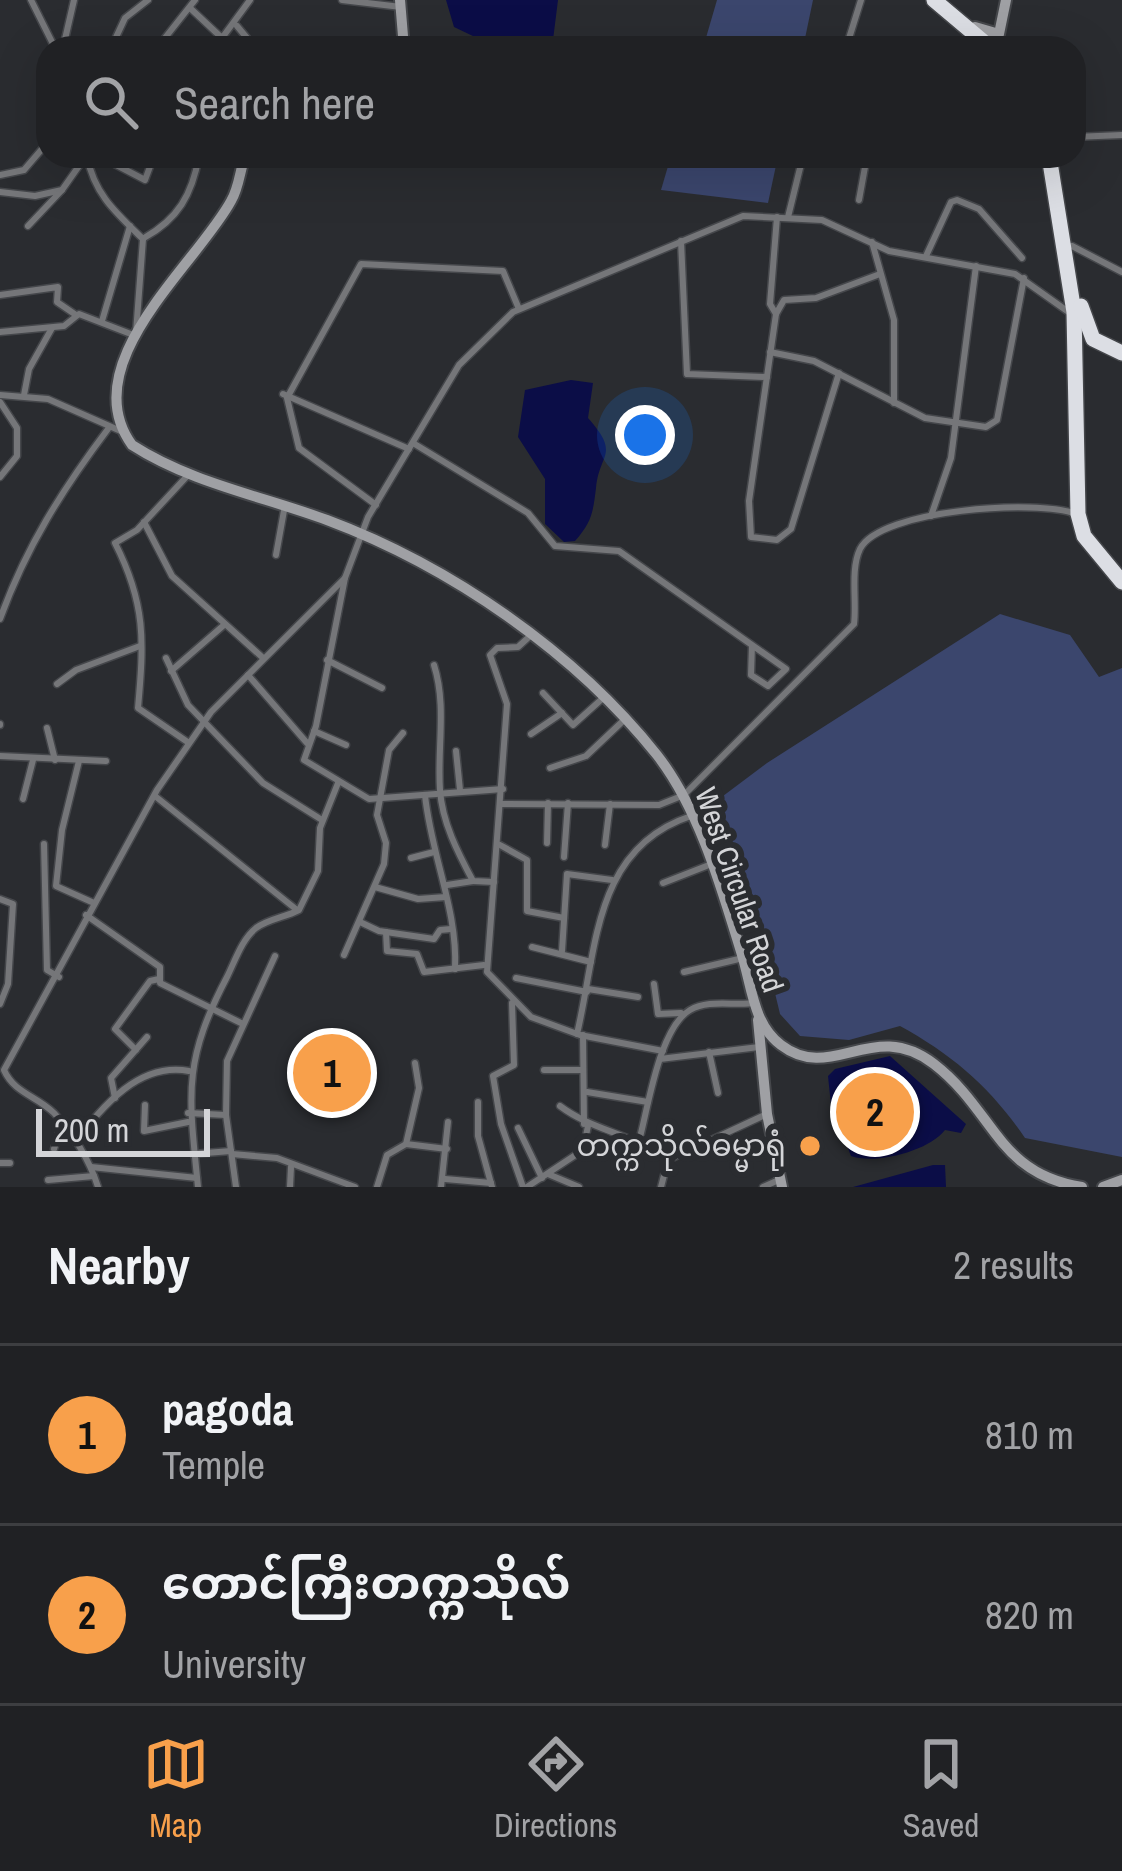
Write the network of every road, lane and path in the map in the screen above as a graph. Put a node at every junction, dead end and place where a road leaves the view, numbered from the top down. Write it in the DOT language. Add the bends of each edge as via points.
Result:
graph roads {
  1 [pos="31,0"];
  2 [pos="74,0"];
  3 [pos="148,0"];
  4 [pos="250,0"];
  5 [pos="342,0"];
  6 [pos="861,0"];
  7 [pos="923,0"];
  8 [pos="934,0"];
  9 [pos="1006,0"];
  10 [pos="193,4"];
  11 [pos="400,4"];
  12 [pos="954,16"];
  13 [pos="236,25"];
  14 [pos="52,36"];
  15 [pos="63,36"];
  16 [pos="117,36"];
  17 [pos="167,36"];
  18 [pos="220,36"];
  19 [pos="224,36"];
  20 [pos="245,36"];
  21 [pos="403,36"];
  22 [pos="850,36"];
  23 [pos="966,36"];
  24 [pos="977,36"];
  25 [pos="991,36"];
  26 [pos="995,36"];
  27 [pos="1122,135"];
  28 [pos="1086,136"];
  29 [pos="36,156"];
  30 [pos="78,168"];
  31 [pos="89,168"];
  32 [pos="122,168"];
  33 [pos="150,168"];
  34 [pos="196,168"];
  35 [pos="242,168"];
  36 [pos="800,168"];
  37 [pos="866,168"];
  38 [pos="1055,168"];
  39 [pos="1056,168"];
  40 [pos="0,175"];
  41 [pos="62,190"];
  42 [pos="0,192"];
  43 [pos="859,200"];
  44 [pos="777,217"];
  45 [pos="788,218"];
  46 [pos="28,226"];
  47 [pos="130,226"];
  48 [pos="143,239"];
  49 [pos="681,240"];
  50 [pos="1071,241"];
  51 [pos="872,242"];
  52 [pos="926,256"];
  53 [pos="1022,257"];
  54 [pos="976,266"];
  55 [pos="1122,272"];
  56 [pos="880,274"];
  57 [pos="1024,278"];
  58 [pos="0,295"];
  59 [pos="519,309"];
  60 [pos="1074,312"];
  61 [pos="776,314"];
  62 [pos="76,315"];
  63 [pos="102,321"];
  64 [pos="52,328"];
  65 [pos="0,332"];
  66 [pos="136,336"];
  67 [pos="1099,345"];
  68 [pos="770,352"];
  69 [pos="1122,353"];
  70 [pos="1076,355"];
  71 [pos="839,373"];
  72 [pos="766,377"];
  73 [pos="285,395"];
  74 [pos="24,397"];
  75 [pos="0,399"];
  76 [pos="894,403"];
  77 [pos="956,422"];
  78 [pos="108,428"];
  79 [pos="123,432"];
  80 [pos="411,446"];
  81 [pos="189,474"];
  82 [pos="0,477"];
  83 [pos="1077,491"];
  84 [pos="284,505"];
  85 [pos="376,505"];
  86 [pos="1052,507"];
  87 [pos="1078,514"];
  88 [pos="932,516"];
  89 [pos="143,522"];
  90 [pos="360,534"];
  91 [pos="276,555"];
  92 [pos="345,578"];
  93 [pos="1122,582"];
  94 [pos="0,619"];
  95 [pos="224,625"];
  96 [pos="530,636"];
  97 [pos="752,645"];
  98 [pos="141,646"];
  99 [pos="166,658"];
  100 [pos="262,658"];
  101 [pos="327,660"];
  102 [pos="434,665"];
  103 [pos="171,671"];
  104 [pos="248,675"];
  105 [pos="57,685"];
  106 [pos="382,688"];
  107 [pos="543,693"];
  108 [pos="603,698"];
  109 [pos="562,712"];
  110 [pos="206,719"];
  111 [pos="624,720"];
  112 [pos="47,728"];
  113 [pos="314,731"];
  114 [pos="403,734"];
  115 [pos="531,734"];
  116 [pos="189,743"];
  117 [pos="307,743"];
  118 [pos="346,745"];
  119 [pos="456,751"];
  120 [pos="0,756"];
  121 [pos="34,760"];
  122 [pos="55,760"];
  123 [pos="79,761"];
  124 [pos="106,761"];
  125 [pos="550,767"];
  126 [pos="338,783"];
  127 [pos="503,789"];
  128 [pos="460,790"];
  129 [pos="440,794"];
  130 [pos="154,795"];
  131 [pos="424,796"];
  132 [pos="684,796"];
  133 [pos="383,798"];
  134 [pos="23,799"];
  135 [pos="548,803"];
  136 [pos="568,803"];
  137 [pos="502,804"];
  138 [pos="610,804"];
  139 [pos="691,816"];
  140 [pos="322,820"];
  141 [pos="547,843"];
  142 [pos="44,844"];
  143 [pos="500,844"];
  144 [pos="604,845"];
  145 [pos="434,852"];
  146 [pos="564,857"];
  147 [pos="411,858"];
  148 [pos="710,865"];
  149 [pos="612,880"];
  150 [pos="473,881"];
  151 [pos="494,883"];
  152 [pos="663,883"];
  153 [pos="445,885"];
  154 [pos="375,887"];
  155 [pos="446,897"];
  156 [pos="0,899"];
  157 [pos="94,903"];
  158 [pos="297,910"];
  159 [pos="86,915"];
  160 [pos="564,918"];
  161 [pos="360,922"];
  162 [pos="451,929"];
  163 [pos="386,932"];
  164 [pos="532,947"];
  165 [pos="562,951"];
  166 [pos="344,955"];
  167 [pos="275,956"];
  168 [pos="743,958"];
  169 [pos="591,962"];
  170 [pos="484,965"];
  171 [pos="455,969"];
  172 [pos="684,972"];
  173 [pos="58,976"];
  174 [pos="516,978"];
  175 [pos="160,979"];
  176 [pos="4,980"];
  177 [pos="654,984"];
  178 [pos="588,990"];
  179 [pos="638,997"];
  180 [pos="512,1003"];
  181 [pos="0,1004"];
  182 [pos="210,1008"];
  183 [pos="756,1010"];
  184 [pos="685,1013"];
  185 [pos="244,1024"];
  186 [pos="580,1035"];
  187 [pos="147,1037"];
  188 [pos="775,1042"];
  189 [pos="759,1047"];
  190 [pos="136,1050"];
  191 [pos="709,1052"];
  192 [pos="662,1056"];
  193 [pos="0,1060"];
  194 [pos="416,1063"];
  195 [pos="544,1070"];
  196 [pos="584,1070"];
  197 [pos="4,1071"];
  198 [pos="189,1071"];
  199 [pos="586,1092"];
  200 [pos="718,1093"];
  201 [pos="115,1098"];
  202 [pos="478,1102"];
  203 [pos="650,1102"];
  204 [pos="145,1106"];
  205 [pos="560,1106"];
  206 [pos="767,1114"];
  207 [pos="226,1115"];
  208 [pos="188,1118"];
  209 [pos="448,1122"];
  210 [pos="62,1124"];
  211 [pos="586,1125"];
  212 [pos="518,1128"];
  213 [pos="639,1141"];
  214 [pos="75,1142"];
  215 [pos="406,1144"];
  216 [pos="54,1149"];
  217 [pos="447,1149"];
  218 [pos="232,1153"];
  219 [pos="193,1154"];
  220 [pos="668,1160"];
  221 [pos="291,1165"];
  222 [pos="93,1171"];
  223 [pos="545,1176"];
  224 [pos="561,1178"];
  225 [pos="48,1180"];
  226 [pos="1122,1180"];
  227 [pos="198,1182"];
  228 [pos="443,1183"];
  229 [pos="782,1183"];
  230 [pos="492,1185"];
  231 [pos="98,1187"];
  232 [pos="236,1187"];
  233 [pos="290,1187"];
  234 [pos="355,1187"];
  235 [pos="377,1187"];
  236 [pos="525,1187"];
  237 [pos="556,1187"];
  238 [pos="579,1187"];
  239 [pos="661,1187"];
  240 [pos="763,1187"];
  241 [pos="1082,1187"];
  242 [pos="1104,1187"];
  1 -- 14 [label="street"];
  2 -- 15 [label="street"];
  3 -- 16 [label="street"];
  4 -- 13 [label="street"];
  5 -- 11 [label="street"];
  6 -- 22 [label="street"];
  7 -- 23 [label="highway"];
  8 -- 12 [label="highway"];
  9 -- 26 [label="street"];
  10 -- 17 [label="street"];
  10 -- 18 [label="street"];
  11 -- 21 [label="street"];
  12 -- 24 [label="highway"];
  12 -- 25 [label="street"];
  13 -- 19 [label="street"];
  13 -- 20 [label="street"];
  27 -- 28 [label="street"];
  29 -- 40 [label="street" via="24,170"];
  30 -- 41 [label="street"];
  31 -- 47 [label="street" via="92,183"];
  32 -- 33 [label="street" via="145,180"];
  34 -- 48 [label="street" via="170,224"];
  35 -- 66 [label="street" via="233,198"];
  36 -- 45 [label="street"];
  37 -- 43 [label="street"];
  38 -- 60 [label="highway"];
  39 -- 50 [label="highway"];
  41 -- 42 [label="street"];
  41 -- 46 [label="street"];
  44 -- 45 [label="street"];
  44 -- 49 [label="street" via="743,216"];
  44 -- 61 [label="street" via="770,304"];
  45 -- 51 [label="street" via="822,220"];
  47 -- 48 [label="street"];
  47 -- 63 [label="street"];
  48 -- 66 [label="street"];
  49 -- 59 [label="street"];
  49 -- 72 [label="street" via="687,374"];
  50 -- 55 [label="street"];
  50 -- 67 [label="highway" via="1082,316"];
  51 -- 52 [label="street"];
  51 -- 56 [label="street"];
  52 -- 53 [label="street" via="957,200 979,209"];
  52 -- 54 [label="street"];
  54 -- 57 [label="street"];
  54 -- 77 [label="street"];
  56 -- 61 [label="street" via="816,298 784,300"];
  56 -- 76 [label="street" via="894,320"];
  57 -- 60 [label="street"];
  57 -- 77 [label="street" via="997,420 986,427"];
  58 -- 62 [label="street" via="58,286 57,302"];
  59 -- 73 [label="street" via="503,271 361,263"];
  59 -- 80 [label="street" via="459,365"];
  60 -- 70 [label="highway"];
  61 -- 68 [label="street"];
  62 -- 63 [label="street"];
  62 -- 64 [label="street"];
  63 -- 66 [label="street"];
  64 -- 65 [label="street"];
  64 -- 74 [label="street"];
  66 -- 79 [label="street" via="120,377"];
  67 -- 69 [label="highway"];
  67 -- 70 [label="highway"];
  68 -- 71 [label="street"];
  68 -- 72 [label="street"];
  70 -- 83 [label="highway"];
  71 -- 72 [label="street" via="798,512 776,539 749,532"];
  71 -- 76 [label="street"];
  73 -- 80 [label="street"];
  73 -- 85 [label="street" via="299,448"];
  74 -- 75 [label="street"];
  74 -- 78 [label="street" via="48,399"];
  75 -- 82 [label="street" via="17,428 17,456"];
  76 -- 77 [label="street"];
  77 -- 88 [label="street"];
  78 -- 79 [label="street"];
  78 -- 94 [label="street" via="50,508"];
  79 -- 81 [label="street, West Circular Road" via="132,445"];
  80 -- 85 [label="street"];
  80 -- 97 [label="street" via="528,513 556,546 619,551"];
  81 -- 84 [label="street, West Circular Road"];
  81 -- 89 [label="street"];
  83 -- 86 [label="street"];
  83 -- 87 [label="highway"];
  84 -- 90 [label="street, West Circular Road"];
  84 -- 91 [label="street"];
  85 -- 90 [label="street"];
  86 -- 87 [label="street"];
  86 -- 88 [label="street"];
  87 -- 93 [label="highway" via="1084,536"];
  88 -- 132 [label="street" via="893,524 863,544 854,624"];
  89 -- 95 [label="street" via="172,576"];
  89 -- 98 [label="street" via="115,543 140,599"];
  90 -- 92 [label="street"];
  90 -- 96 [label="street, West Circular Road" via="441,575"];
  92 -- 100 [label="street"];
  92 -- 101 [label="street"];
  95 -- 100 [label="street"];
  95 -- 103 [label="street"];
  96 -- 108 [label="street, West Circular Road"];
  96 -- 127 [label="street" via="490,656 507,704"];
  97 -- 97 [label="street" via="752,675 768,686 786,669"];
  98 -- 105 [label="street"];
  98 -- 116 [label="street" via="139,708"];
  99 -- 103 [label="street"];
  100 -- 104 [label="street"];
  101 -- 106 [label="street"];
  101 -- 113 [label="street"];
  102 -- 129 [label="street"];
  103 -- 110 [label="street" via="188,705"];
  104 -- 110 [label="street"];
  104 -- 117 [label="street"];
  107 -- 109 [label="street"];
  108 -- 109 [label="street" via="573,725"];
  108 -- 111 [label="street, West Circular Road"];
  109 -- 115 [label="street"];
  110 -- 116 [label="street"];
  110 -- 140 [label="street" via="263,783"];
  111 -- 125 [label="street" via="586,756"];
  111 -- 132 [label="street, West Circular Road"];
  112 -- 122 [label="street"];
  113 -- 117 [label="street"];
  113 -- 118 [label="street"];
  114 -- 133 [label="street" via="389,750"];
  116 -- 130 [label="street"];
  117 -- 126 [label="street" via="304,760"];
  119 -- 128 [label="street"];
  120 -- 121 [label="street"];
  121 -- 122 [label="street"];
  121 -- 134 [label="street"];
  122 -- 123 [label="street"];
  123 -- 124 [label="street"];
  123 -- 157 [label="street" via="56,886"];
  126 -- 133 [label="street"];
  126 -- 140 [label="street"];
  127 -- 128 [label="street"];
  127 -- 137 [label="street"];
  128 -- 129 [label="street"];
  129 -- 131 [label="street"];
  129 -- 150 [label="street"];
  130 -- 157 [label="street"];
  130 -- 158 [label="street"];
  131 -- 133 [label="street"];
  131 -- 145 [label="street"];
  132 -- 138 [label="street" via="659,805"];
  132 -- 139 [label="street, West Circular Road"];
  133 -- 154 [label="street" via="377,820 386,850"];
  135 -- 136 [label="street"];
  135 -- 137 [label="street"];
  135 -- 141 [label="street"];
  136 -- 138 [label="street"];
  136 -- 146 [label="street"];
  137 -- 143 [label="street"];
  138 -- 144 [label="street"];
  139 -- 148 [label="street, West Circular Road"];
  139 -- 149 [label="street" via="667,824"];
  140 -- 158 [label="street" via="318,871"];
  142 -- 173 [label="street" via="46,970"];
  143 -- 151 [label="street"];
  143 -- 160 [label="street" via="527,860 527,911"];
  145 -- 147 [label="street"];
  145 -- 153 [label="street"];
  148 -- 152 [label="street"];
  148 -- 168 [label="street, West Circular Road"];
  149 -- 160 [label="street" via="567,874"];
  149 -- 169 [label="street"];
  150 -- 151 [label="street"];
  150 -- 153 [label="street"];
  151 -- 170 [label="street"];
  153 -- 155 [label="street"];
  154 -- 155 [label="street"];
  154 -- 161 [label="street"];
  155 -- 162 [label="street"];
  156 -- 176 [label="street" via="13,904"];
  157 -- 159 [label="street"];
  158 -- 182 [label="street" via="248,937"];
  159 -- 173 [label="street"];
  159 -- 175 [label="street" via="160,967"];
  160 -- 165 [label="street"];
  161 -- 163 [label="street"];
  161 -- 166 [label="street"];
  162 -- 163 [label="street" via="434,938"];
  162 -- 171 [label="street"];
  163 -- 171 [label="street" via="387,951 417,954 422,971"];
  164 -- 165 [label="street"];
  165 -- 169 [label="street"];
  167 -- 185 [label="street"];
  168 -- 172 [label="street"];
  168 -- 183 [label="street, West Circular Road"];
  169 -- 178 [label="street"];
  170 -- 171 [label="street"];
  170 -- 180 [label="street"];
  173 -- 197 [label="street"];
  174 -- 178 [label="street"];
  175 -- 182 [label="street"];
  175 -- 190 [label="street" via="150,981 115,1029"];
  176 -- 181 [label="street"];
  177 -- 184 [label="street" via="658,1014"];
  178 -- 179 [label="street"];
  178 -- 186 [label="street"];
  180 -- 186 [label="street"];
  180 -- 236 [label="street" via="514,1065 493,1076"];
  182 -- 185 [label="street"];
  182 -- 198 [label="street"];
  183 -- 184 [label="street" via="715,1003"];
  183 -- 188 [label="street, West Circular Road"];
  183 -- 189 [label="street"];
  184 -- 192 [label="street"];
  185 -- 207 [label="street" via="227,1060"];
  186 -- 192 [label="street"];
  186 -- 196 [label="street"];
  187 -- 190 [label="street"];
  188 -- 189 [label="street"];
  188 -- 241 [label="street" via="820,1058 901,1046 952,1080 1013,1160 1045,1180"];
  189 -- 191 [label="street"];
  189 -- 206 [label="street"];
  190 -- 201 [label="street" via="109,1084"];
  191 -- 192 [label="street"];
  191 -- 200 [label="street"];
  192 -- 203 [label="street"];
  193 -- 197 [label="street"];
  194 -- 215 [label="street" via="419,1088"];
  195 -- 196 [label="street"];
  196 -- 199 [label="street"];
  197 -- 210 [label="street"];
  198 -- 201 [label="street" via="156,1069"];
  198 -- 208 [label="street"];
  199 -- 203 [label="street"];
  199 -- 211 [label="street"];
  201 -- 214 [label="street"];
  202 -- 230 [label="street"];
  203 -- 213 [label="street"];
  204 -- 208 [label="street" via="144,1131"];
  205 -- 211 [label="street"];
  206 -- 220 [label="street"];
  206 -- 229 [label="street"];
  207 -- 208 [label="street"];
  207 -- 218 [label="street"];
  208 -- 219 [label="street"];
  209 -- 217 [label="street"];
  210 -- 214 [label="street"];
  210 -- 216 [label="street"];
  211 -- 213 [label="street"];
  211 -- 223 [label="street" via="584,1150"];
  212 -- 223 [label="street"];
  213 -- 220 [label="street"];
  214 -- 222 [label="street"];
  215 -- 217 [label="street"];
  215 -- 235 [label="street" via="387,1154"];
  217 -- 228 [label="street"];
  218 -- 219 [label="street"];
  218 -- 221 [label="street"];
  218 -- 232 [label="street"];
  219 -- 227 [label="street"];
  220 -- 239 [label="street"];
  221 -- 233 [label="street"];
  221 -- 234 [label="street"];
  222 -- 225 [label="street"];
  222 -- 227 [label="street"];
  222 -- 231 [label="street"];
  223 -- 224 [label="street"];
  223 -- 236 [label="street"];
  224 -- 237 [label="street"];
  224 -- 238 [label="street"];
  226 -- 242 [label="street"];
  228 -- 230 [label="street"];
  229 -- 240 [label="street"];
}
